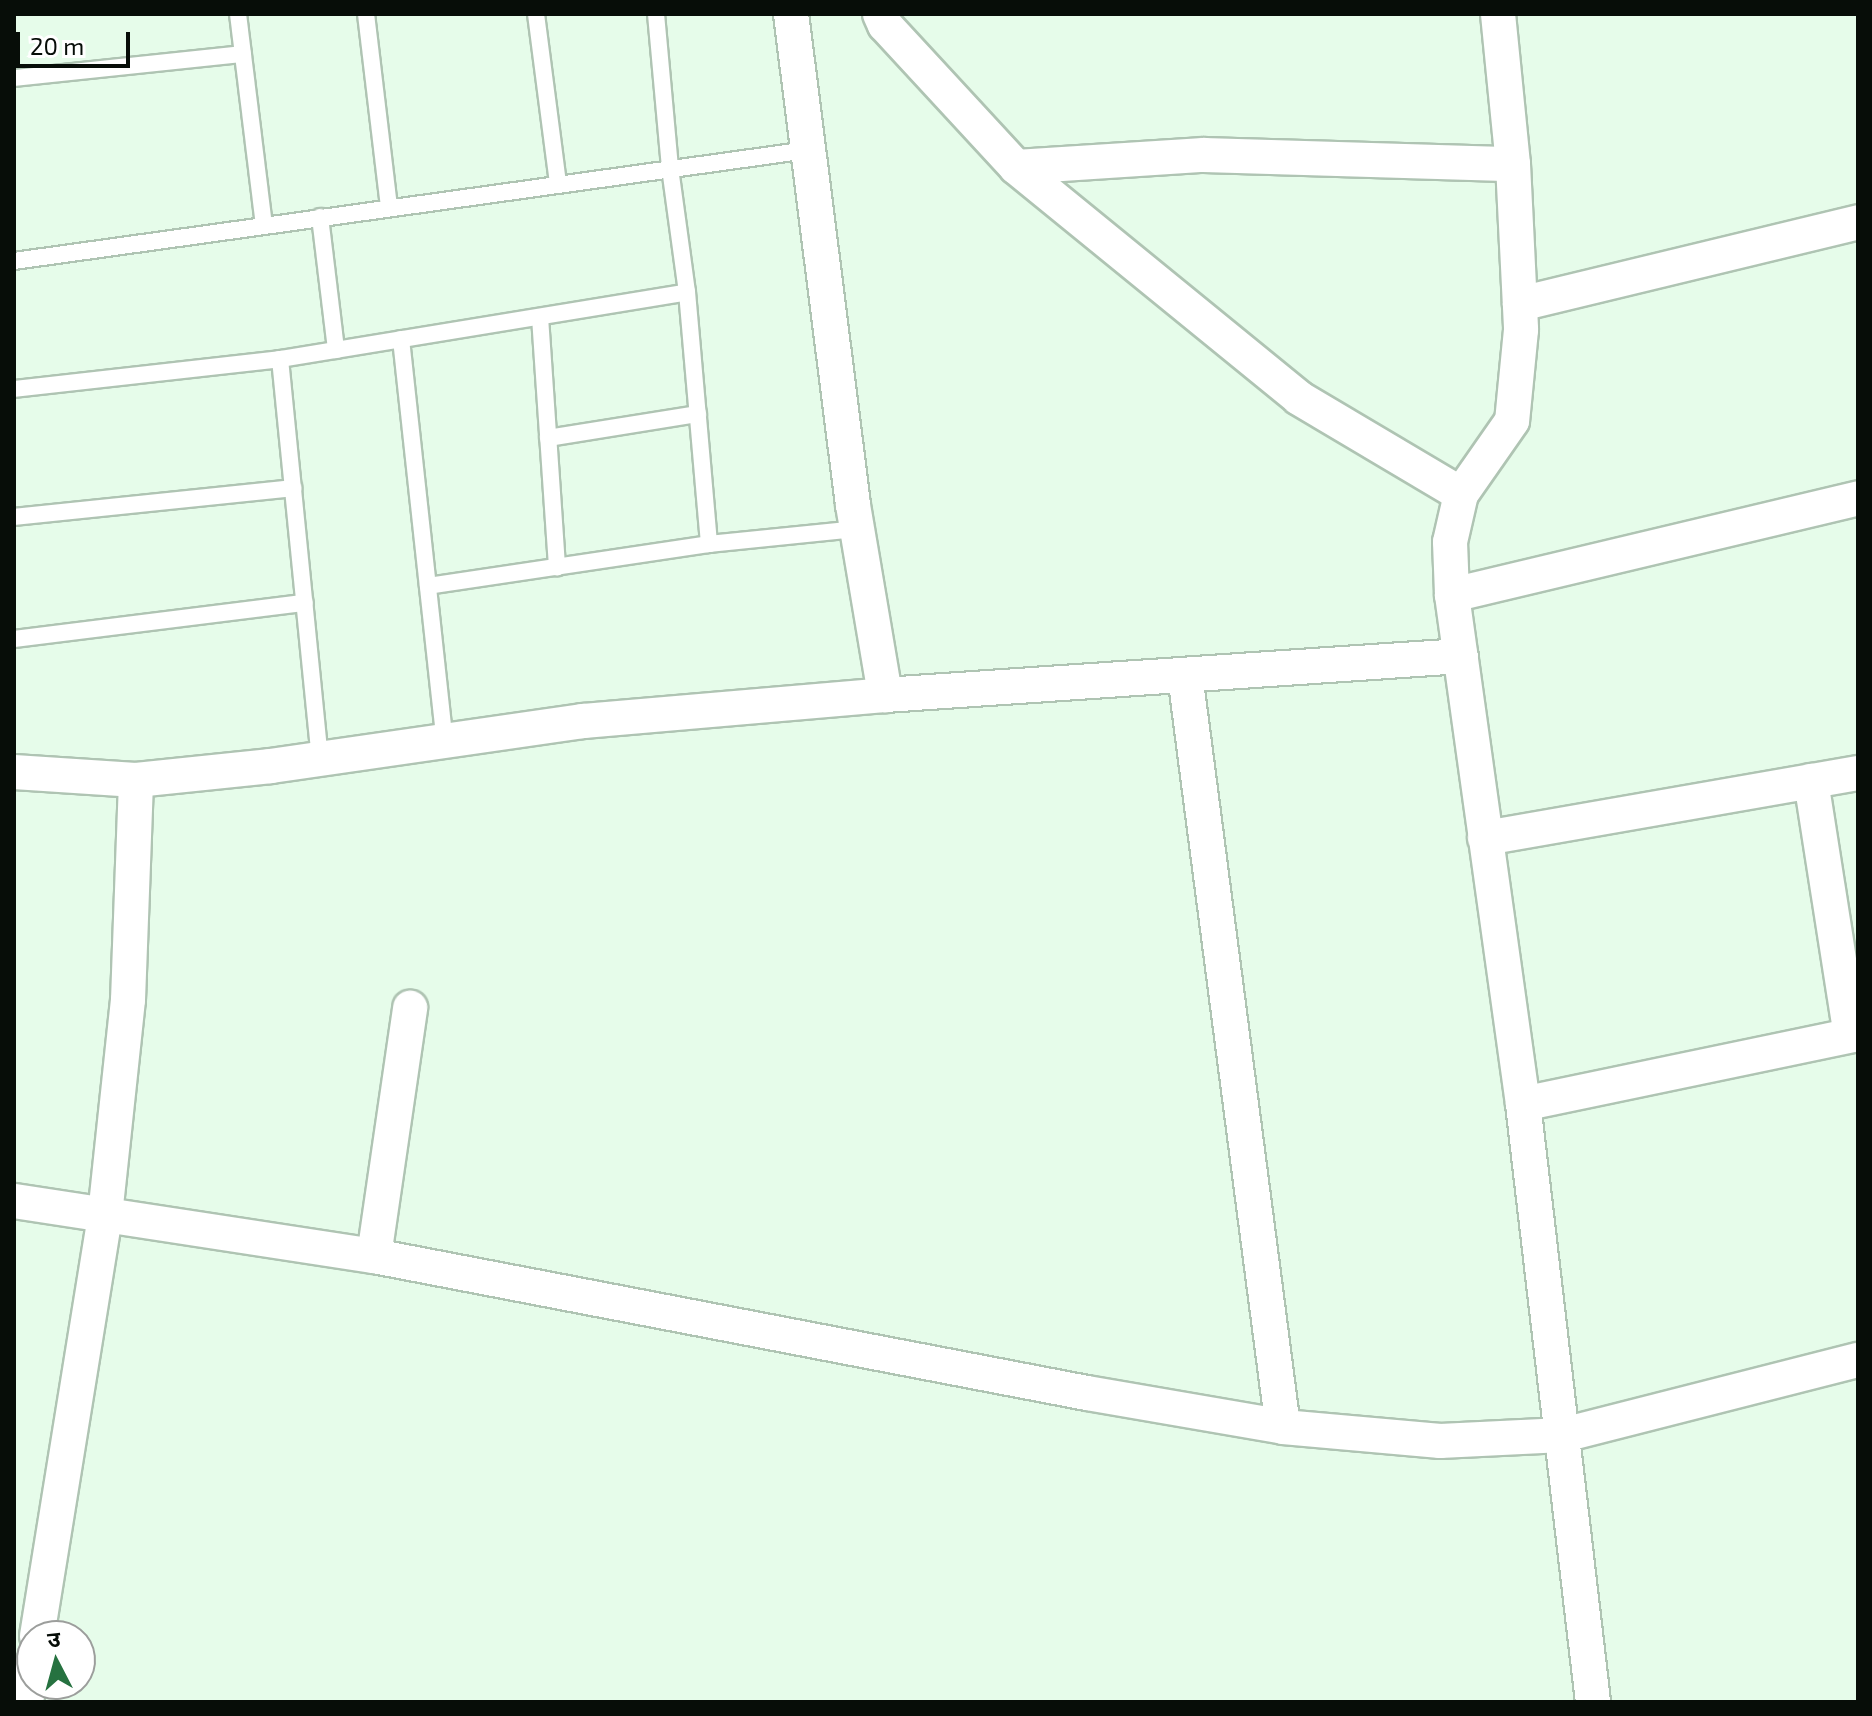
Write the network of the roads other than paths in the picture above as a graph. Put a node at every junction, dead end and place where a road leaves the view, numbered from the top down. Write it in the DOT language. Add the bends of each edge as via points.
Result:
graph roads {
  1 [pos="238,14"];
  2 [pos="366,14"];
  3 [pos="536,14"];
  4 [pos="656,14"];
  5 [pos="791,14"];
  6 [pos="880,14"];
  7 [pos="1498,14"];
  8 [pos="243,54"];
  9 [pos="14,78"];
  10 [pos="808,150"];
  11 [pos="1513,164"];
  12 [pos="1016,167"];
  13 [pos="670,168"];
  14 [pos="558,184"];
  15 [pos="389,207"];
  16 [pos="320,217"];
  17 [pos="1858,222"];
  18 [pos="264,225"];
  19 [pos="14,261"];
  20 [pos="687,292"];
  21 [pos="1520,304"];
  22 [pos="540,317"];
  23 [pos="401,339"];
  24 [pos="336,350"];
  25 [pos="280,359"];
  26 [pos="14,389"];
  27 [pos="698,414"];
  28 [pos="548,438"];
  29 [pos="293,488"];
  30 [pos="1461,494"];
  31 [pos="1858,498"];
  32 [pos="14,517"];
  33 [pos="857,529"];
  34 [pos="709,544"];
  35 [pos="557,567"];
  36 [pos="428,586"];
  37 [pos="1452,595"];
  38 [pos="305,603"];
  39 [pos="14,639"];
  40 [pos="1461,656"];
  41 [pos="1185,675"];
  42 [pos="885,695"];
  43 [pos="445,741"];
  44 [pos="320,759"];
  45 [pos="14,772"];
  46 [pos="1858,773"];
  47 [pos="136,780"];
  48 [pos="1811,781"];
  49 [pos="1485,838"];
  50 [pos="410,1008"];
  51 [pos="1855,1035"];
  52 [pos="1523,1104"];
  53 [pos="14,1201"];
  54 [pos="105,1215"];
  55 [pos="374,1256"];
  56 [pos="1858,1360"];
  57 [pos="1283,1427"];
  58 [pos="1563,1435"];
  59 [pos="40,1620"];
  60 [pos="1593,1702"];
  1 -- 8 [label="lane"];
  2 -- 15 [label="lane"];
  3 -- 14 [label="lane"];
  4 -- 13 [label="lane"];
  5 -- 10 [label="street"];
  6 -- 12 [label="street"];
  7 -- 11 [label="street"];
  8 -- 9 [label="lane"];
  8 -- 18 [label="lane"];
  10 -- 13 [label="lane"];
  10 -- 33 [label="street"];
  11 -- 12 [label="street" via="1204,155"];
  11 -- 21 [label="street"];
  12 -- 30 [label="street" via="1299,398"];
  13 -- 14 [label="lane"];
  13 -- 20 [label="lane"];
  14 -- 15 [label="lane"];
  15 -- 16 [label="lane"];
  16 -- 18 [label="lane"];
  16 -- 24 [label="lane"];
  17 -- 21 [label="street"];
  18 -- 19 [label="lane"];
  20 -- 22 [label="lane"];
  20 -- 27 [label="lane"];
  21 -- 30 [label="street" via="1512,421"];
  22 -- 23 [label="lane"];
  22 -- 28 [label="lane"];
  23 -- 24 [label="lane"];
  23 -- 36 [label="lane"];
  24 -- 25 [label="lane"];
  25 -- 26 [label="lane"];
  25 -- 29 [label="lane"];
  27 -- 28 [label="lane"];
  27 -- 34 [label="lane"];
  28 -- 35 [label="lane"];
  29 -- 32 [label="lane"];
  29 -- 38 [label="lane"];
  30 -- 37 [label="street" via="1450,542"];
  31 -- 37 [label="street"];
  33 -- 34 [label="lane"];
  33 -- 42 [label="street"];
  34 -- 35 [label="lane"];
  35 -- 36 [label="lane"];
  36 -- 43 [label="lane"];
  37 -- 40 [label="street"];
  38 -- 39 [label="lane"];
  38 -- 44 [label="lane"];
  40 -- 41 [label="street"];
  40 -- 49 [label="street"];
  41 -- 42 [label="street"];
  41 -- 57 [label="street"];
  42 -- 43 [label="street" via="583,721"];
  43 -- 44 [label="street"];
  44 -- 47 [label="street"];
  45 -- 47 [label="street"];
  46 -- 48 [label="street"];
  47 -- 54 [label="street" via="128,1000"];
  48 -- 49 [label="street"];
  48 -- 51 [label="street"];
  49 -- 52 [label="street"];
  50 -- 55 [label="street"];
  51 -- 52 [label="street"];
  52 -- 58 [label="street"];
  53 -- 54 [label="street"];
  54 -- 55 [label="street"];
  54 -- 59 [label="street"];
  55 -- 57 [label="street"];
  56 -- 58 [label="street"];
  57 -- 58 [label="street" via="1440,1441"];
  58 -- 60 [label="street"];
}
